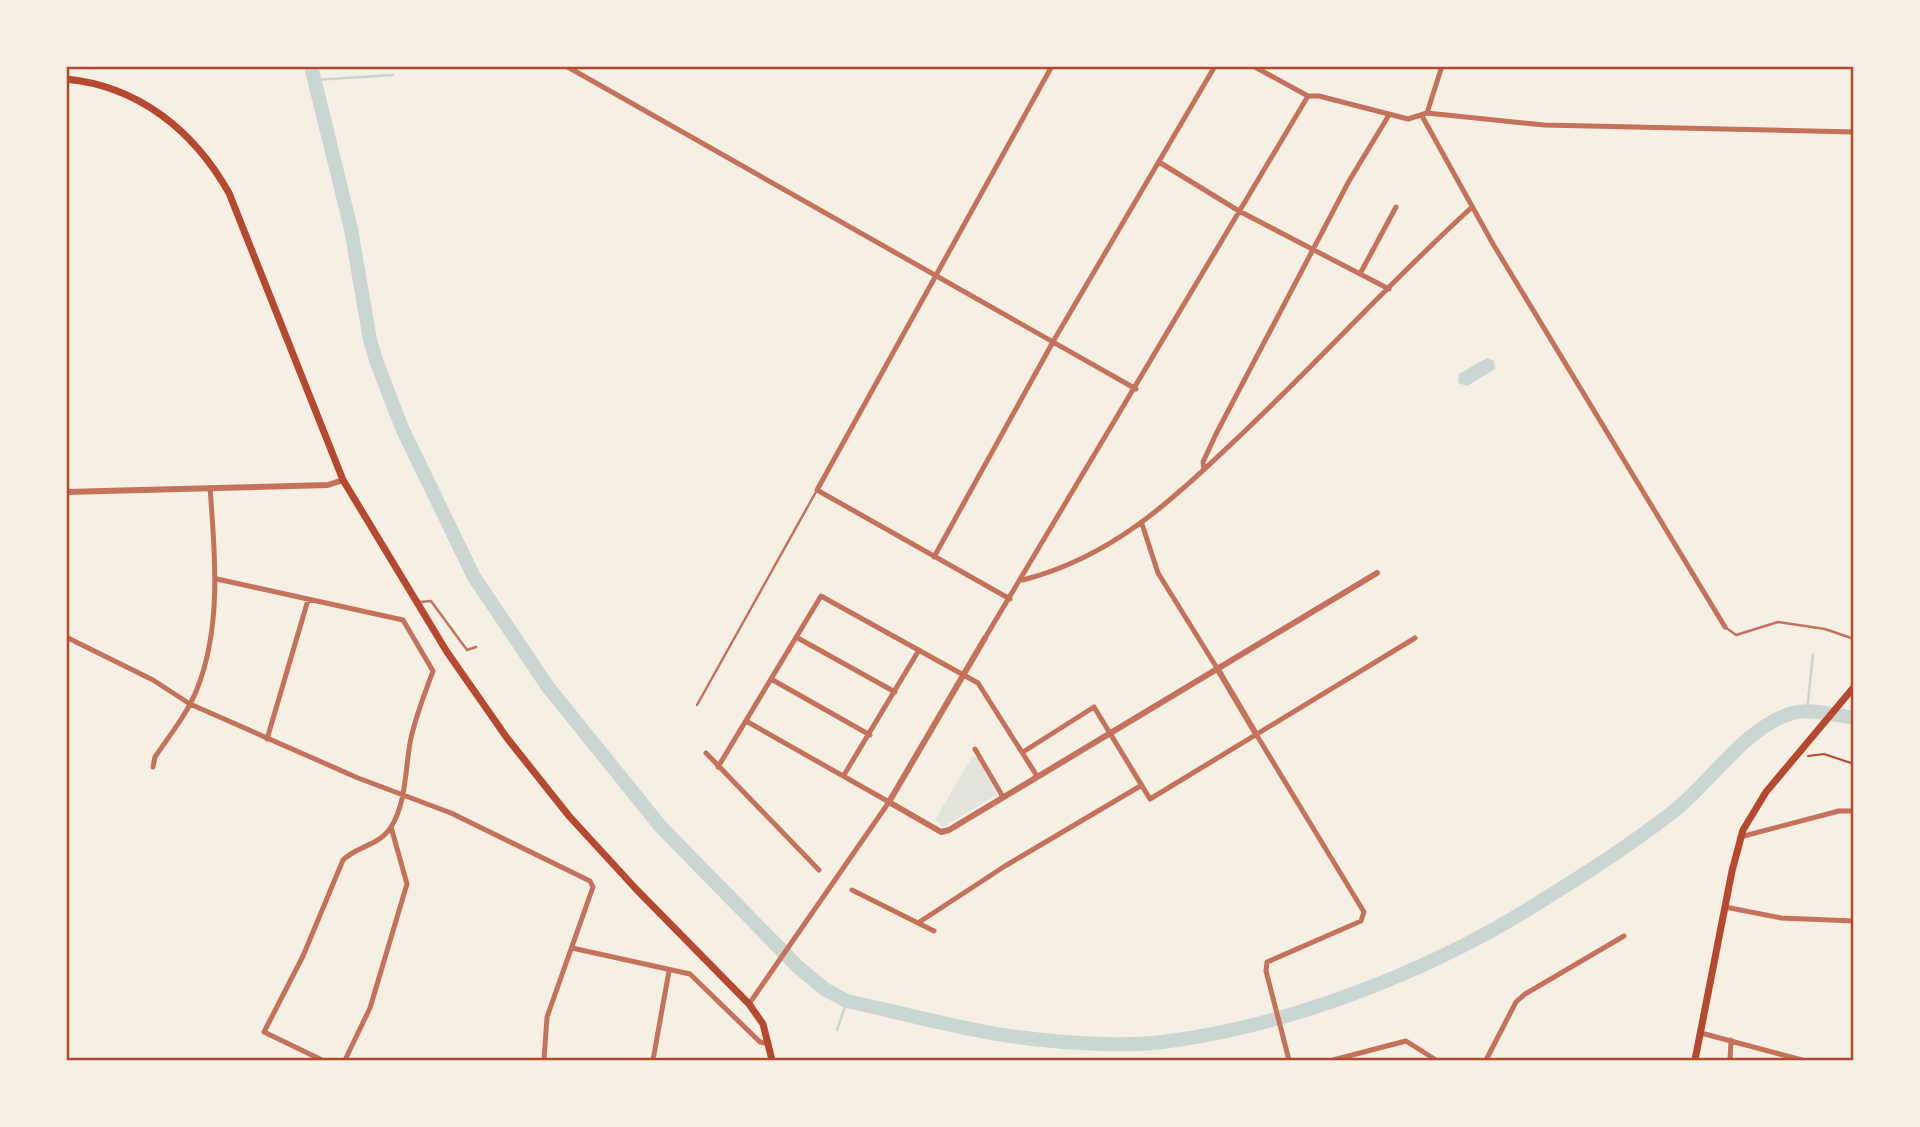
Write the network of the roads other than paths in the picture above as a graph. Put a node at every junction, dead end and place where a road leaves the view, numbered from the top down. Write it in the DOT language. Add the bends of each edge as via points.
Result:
graph roads {
  1 [pos="566,66"];
  2 [pos="1052,66"];
  3 [pos="1215,66"];
  4 [pos="1253,66"];
  5 [pos="1442,66"];
  6 [pos="66,79"];
  7 [pos="1308,96"];
  8 [pos="1390,115"];
  9 [pos="1424,115"];
  10 [pos="1853,132"];
  11 [pos="1159,162"];
  12 [pos="1396,207"];
  13 [pos="1471,208"];
  14 [pos="1239,211"];
  15 [pos="1316,248"];
  16 [pos="1361,272"];
  17 [pos="936,274"];
  18 [pos="1389,289"];
  19 [pos="1054,340"];
  20 [pos="1136,388"];
  21 [pos="1204,470"];
  22 [pos="344,481"];
  23 [pos="210,488"];
  24 [pos="817,490"];
  25 [pos="66,492"];
  26 [pos="1142,524"];
  27 [pos="934,557"];
  28 [pos="1377,573"];
  29 [pos="217,579"];
  30 [pos="1023,580"];
  31 [pos="1010,599"];
  32 [pos="308,600"];
  33 [pos="417,604"];
  34 [pos="1725,627"];
  35 [pos="66,637"];
  36 [pos="796,637"];
  37 [pos="985,638"];
  38 [pos="1415,638"];
  39 [pos="1853,639"];
  40 [pos="477,647"];
  41 [pos="919,650"];
  42 [pos="1217,668"];
  43 [pos="964,675"];
  44 [pos="771,679"];
  45 [pos="1853,687"];
  46 [pos="895,692"];
  47 [pos="190,704"];
  48 [pos="697,705"];
  49 [pos="746,721"];
  50 [pos="1111,733"];
  51 [pos="870,734"];
  52 [pos="1256,734"];
  53 [pos="267,739"];
  54 [pos="975,749"];
  55 [pos="1023,752"];
  56 [pos="706,753"];
  57 [pos="718,766"];
  58 [pos="153,767"];
  59 [pos="844,775"];
  60 [pos="1037,776"];
  61 [pos="1142,785"];
  62 [pos="402,794"];
  63 [pos="1003,797"];
  64 [pos="888,802"];
  65 [pos="1853,811"];
  66 [pos="391,827"];
  67 [pos="1740,837"];
  68 [pos="819,870"];
  69 [pos="852,890"];
  70 [pos="1725,907"];
  71 [pos="1853,920"];
  72 [pos="918,923"];
  73 [pos="934,931"];
  74 [pos="1624,936"];
  75 [pos="572,948"];
  76 [pos="669,971"];
  77 [pos="749,1004"];
  78 [pos="1701,1032"];
  79 [pos="1731,1040"];
  80 [pos="769,1044"];
  81 [pos="322,1060"];
  82 [pos="345,1060"];
  83 [pos="544,1060"];
  84 [pos="653,1060"];
  85 [pos="772,1060"];
  86 [pos="1289,1060"];
  87 [pos="1333,1060"];
  88 [pos="1436,1060"];
  89 [pos="1486,1060"];
  90 [pos="1695,1060"];
  91 [pos="1731,1060"];
  92 [pos="1802,1060"];
  1 -- 17 [label="street"];
  2 -- 17 [label="street"];
  3 -- 11 [label="street"];
  4 -- 7 [label="street"];
  5 -- 9 [label="street"];
  6 -- 22 [label="main road" via="108,87 140,100 174,122 215,168"];
  7 -- 8 [label="street"];
  7 -- 14 [label="street"];
  8 -- 9 [label="street" via="1408,119"];
  8 -- 15 [label="street" via="1349,181"];
  9 -- 10 [label="street" via="1544,125"];
  9 -- 13 [label="street"];
  11 -- 14 [label="street"];
  11 -- 19 [label="street"];
  12 -- 16 [label="street"];
  13 -- 18 [label="street"];
  13 -- 34 [label="street"];
  14 -- 15 [label="street"];
  14 -- 20 [label="street"];
  15 -- 16 [label="street"];
  15 -- 21 [label="street" via="1216,434"];
  16 -- 18 [label="street"];
  17 -- 19 [label="street"];
  17 -- 24 [label="street"];
  18 -- 21 [label="street"];
  19 -- 20 [label="street"];
  19 -- 27 [label="street"];
  20 -- 30 [label="street"];
  21 -- 26 [label="street"];
  22 -- 23 [label="street"];
  22 -- 33 [label="main road"];
  23 -- 25 [label="street"];
  23 -- 29 [label="street"];
  24 -- 27 [label="street"];
  24 -- 48 [label="lane"];
  26 -- 30 [label="street" via="1099,551"];
  26 -- 42 [label="street" via="1158,573"];
  27 -- 31 [label="street"];
  28 -- 42 [label="street"];
  29 -- 32 [label="street"];
  29 -- 47 [label="street" via="205,662"];
  30 -- 31 [label="street"];
  31 -- 37 [label="street"];
  32 -- 53 [label="street"];
  32 -- 62 [label="street" via="403,620 433,671 411,737"];
  33 -- 40 [label="lane" via="431,601 467,650"];
  33 -- 77 [label="main road" via="469,685 569,816"];
  34 -- 39 [label="lane" via="1736,635 1778,622 1825,629"];
  35 -- 47 [label="street" via="153,680"];
  36 -- 41 [label="street" via="821,596"];
  36 -- 44 [label="street"];
  36 -- 46 [label="street"];
  37 -- 43 [label="street"];
  38 -- 52 [label="street"];
  41 -- 43 [label="street"];
  41 -- 46 [label="street"];
  42 -- 50 [label="street"];
  42 -- 52 [label="street"];
  43 -- 55 [label="street" via="986,690"];
  43 -- 64 [label="street"];
  44 -- 49 [label="street"];
  44 -- 51 [label="street"];
  45 -- 67 [label="main road" via="1755,806"];
  46 -- 51 [label="street"];
  47 -- 53 [label="street"];
  47 -- 58 [label="street"];
  49 -- 57 [label="street"];
  49 -- 59 [label="street"];
  50 -- 55 [label="street" via="1094,707"];
  50 -- 60 [label="street"];
  50 -- 61 [label="street"];
  51 -- 59 [label="street"];
  52 -- 61 [label="street" via="1150,799"];
  52 -- 86 [label="street" via="1364,912 1361,921 1267,962"];
  53 -- 62 [label="street"];
  54 -- 63 [label="street"];
  55 -- 60 [label="street"];
  56 -- 57 [label="street"];
  57 -- 68 [label="street"];
  59 -- 64 [label="street"];
  60 -- 63 [label="street"];
  61 -- 72 [label="street"];
  62 -- 66 [label="street"];
  62 -- 75 [label="street" via="590,881 593,887"];
  63 -- 64 [label="street" via="944,832"];
  64 -- 77 [label="street"];
  65 -- 67 [label="street"];
  66 -- 81 [label="street" via="371,846 343,860 303,956 264,1032"];
  66 -- 82 [label="street" via="407,884 370,1008"];
  67 -- 70 [label="main road"];
  69 -- 72 [label="street"];
  70 -- 71 [label="street" via="1781,918"];
  70 -- 78 [label="main road"];
  72 -- 73 [label="street"];
  74 -- 89 [label="street" via="1516,1002"];
  75 -- 76 [label="street"];
  75 -- 83 [label="street" via="547,1017"];
  76 -- 80 [label="street" via="690,974 760,1042"];
  76 -- 84 [label="street"];
  77 -- 80 [label="main road" via="763,1024"];
  78 -- 79 [label="street"];
  78 -- 90 [label="main road"];
  79 -- 91 [label="street"];
  79 -- 92 [label="street"];
  80 -- 85 [label="main road"];
  87 -- 88 [label="street" via="1406,1041"];
}
